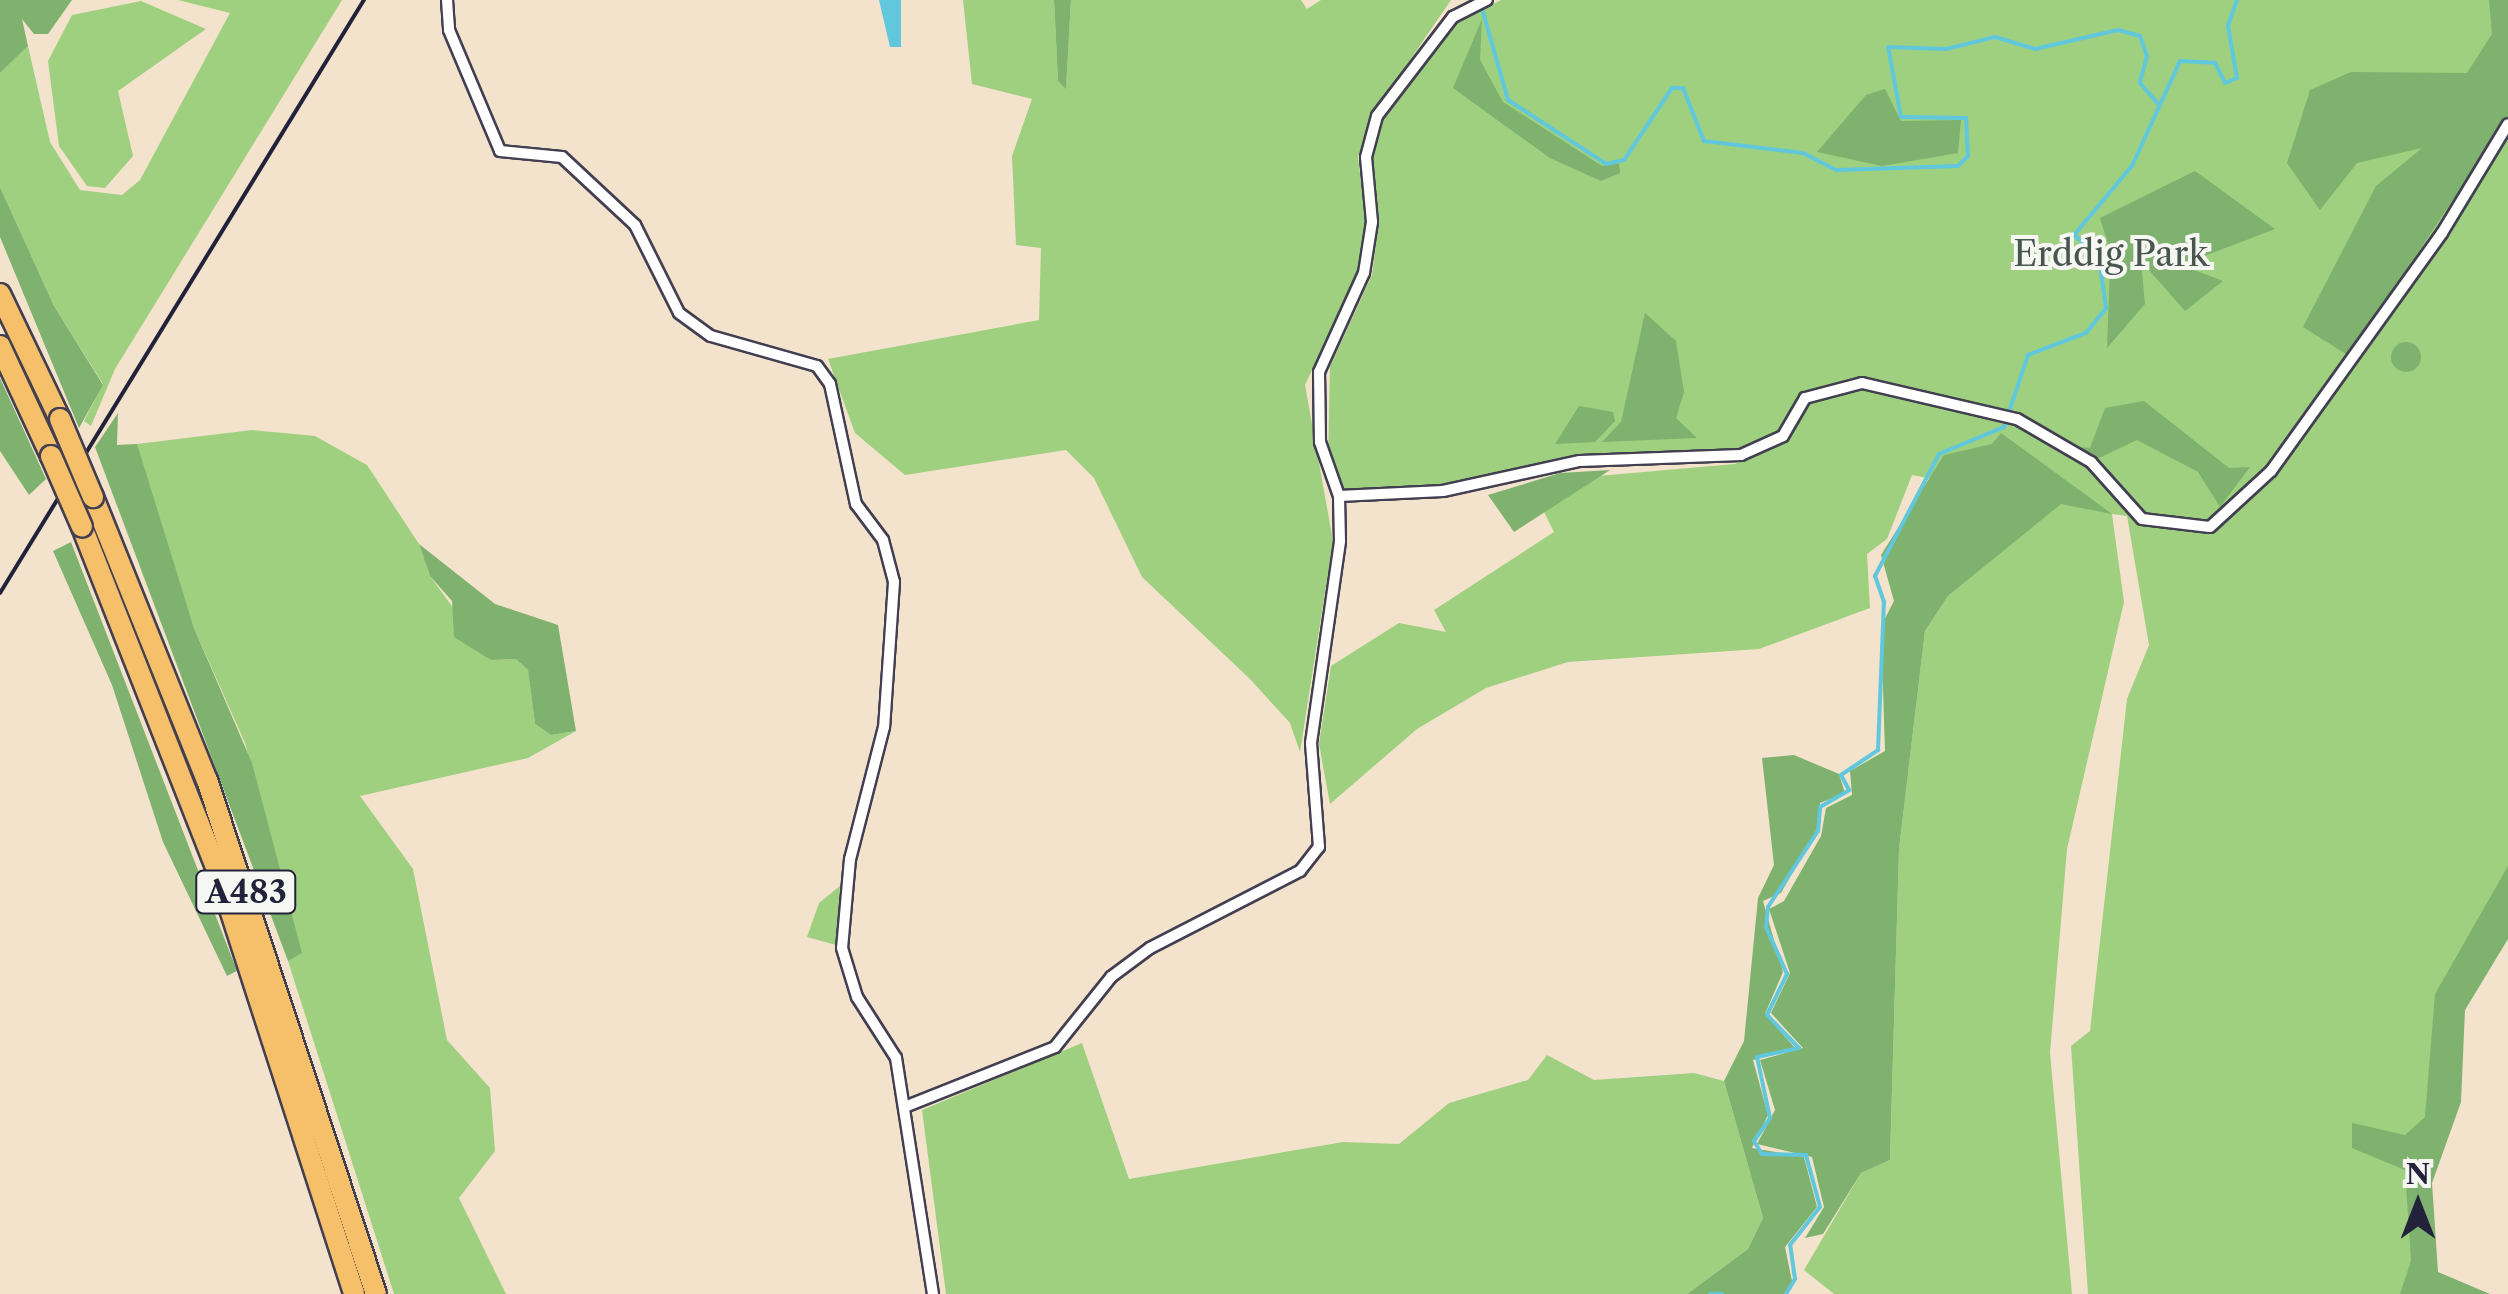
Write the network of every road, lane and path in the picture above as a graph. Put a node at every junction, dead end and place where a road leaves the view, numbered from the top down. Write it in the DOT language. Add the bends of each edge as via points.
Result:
graph roads {
  1 [pos="447,0"];
  2 [pos="1487,0"];
  3 [pos="2508,124"];
  4 [pos="0,279"];
  5 [pos="0,294"];
  6 [pos="24,342"];
  7 [pos="0,346"];
  8 [pos="1339,496"];
  9 [pos="907,1106"];
  10 [pos="354,1294"];
  11 [pos="376,1294"];
  12 [pos="934,1294"];
  1 -- 9 [label="street" via="449,30 500,151 562,157 635,225 679,313 712,336 817,366 830,384 856,504 883,540 894,582 884,727 850,859 842,948 857,997 896,1058"];
  2 -- 8 [label="street" via="1454,17 1377,116 1366,156 1372,222 1364,274 1320,372 1316,406"];
  3 -- 8 [label="street" via="2442,233 2271,471 2210,527 2142,519 2091,462 2015,418 1878,386 1827,386 1805,398 1782,436 1740,455 1580,460 1443,491"];
  4 -- 6 [label="highway"];
  5 -- 6 [label="highway, A483"];
  6 -- 11 [label="highway, A483, bridge" via="207,780"];
  7 -- 10 [label="highway, A483, bridge" via="82,526 218,872"];
  8 -- 9 [label="street" via="1310,743 1320,846 1300,871 1150,948 1112,977 1055,1047"];
  9 -- 12 [label="street"];
}
